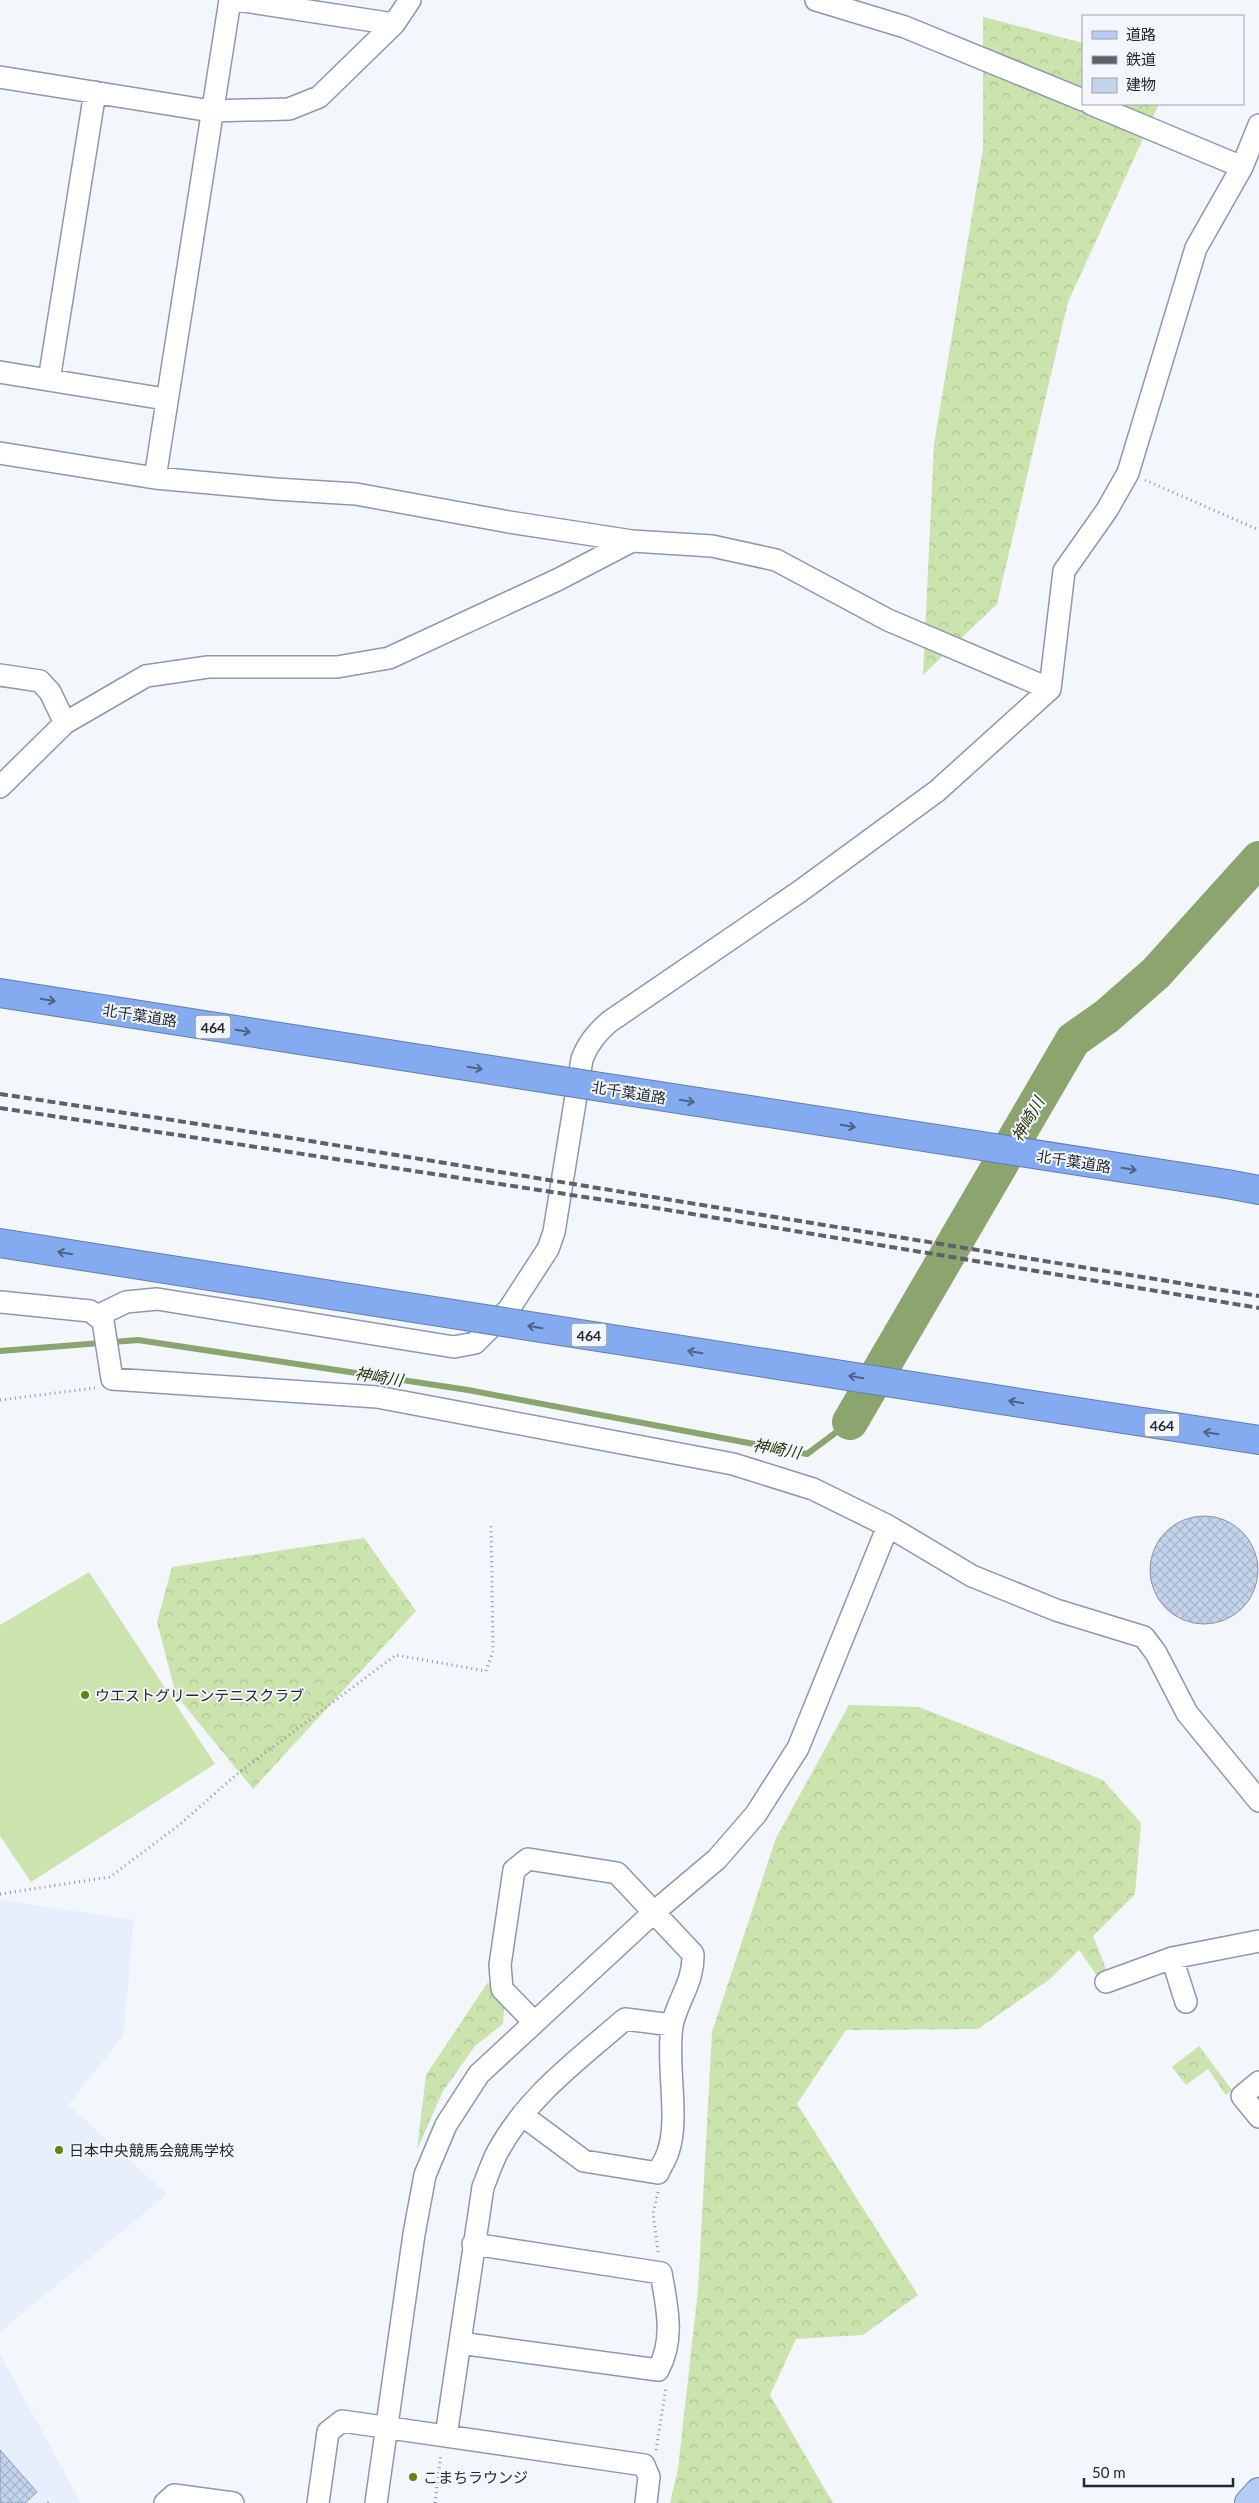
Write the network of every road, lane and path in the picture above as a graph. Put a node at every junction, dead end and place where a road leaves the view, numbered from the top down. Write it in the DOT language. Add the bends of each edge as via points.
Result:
graph roads {
  1 [pos="230,0"];
  2 [pos="237,0"];
  3 [pos="410,0"];
  4 [pos="816,0"];
  5 [pos="394,24"];
  6 [pos="0,77"];
  7 [pos="95,92"];
  8 [pos="1082,100"];
  9 [pos="1093,105"];
  10 [pos="211,111"];
  11 [pos="1259,124"];
  12 [pos="1242,167"];
  13 [pos="0,372"];
  14 [pos="49,380"];
  15 [pos="165,399"];
  16 [pos="0,453"];
  17 [pos="1128,473"];
  18 [pos="155,478"];
  19 [pos="1259,530"];
  20 [pos="632,541"];
  21 [pos="0,675"];
  22 [pos="1050,689"];
  23 [pos="65,723"];
  24 [pos="0,787"];
  25 [pos="0,993"];
  26 [pos="1259,1190"];
  27 [pos="0,1243"];
  28 [pos="0,1302"];
  29 [pos="100,1322"];
  30 [pos="112,1379"];
  31 [pos="0,1400"];
  32 [pos="1259,1440"];
  33 [pos="491,1525"];
  34 [pos="888,1526"];
  35 [pos="1259,1801"];
  36 [pos="0,1894"];
  37 [pos="653,1914"];
  38 [pos="1259,1941"];
  39 [pos="1172,1958"];
  40 [pos="1106,1982"];
  41 [pos="1186,2002"];
  42 [pos="534,2022"];
  43 [pos="672,2025"];
  44 [pos="1259,2082"];
  45 [pos="522,2115"];
  46 [pos="1259,2118"];
  47 [pos="658,2173"];
  48 [pos="473,2244"];
  49 [pos="661,2273"];
  50 [pos="460,2344"];
  51 [pos="658,2370"];
  52 [pos="387,2429"];
  53 [pos="446,2436"];
  54 [pos="644,2465"];
  55 [pos="1259,2492"];
  56 [pos="165,2503"];
  57 [pos="233,2503"];
  58 [pos="318,2503"];
  59 [pos="376,2503"];
  60 [pos="435,2503"];
  61 [pos="646,2503"];
  62 [pos="1250,2503"];
  1 -- 10 [label="street"];
  2 -- 5 [label="street"];
  3 -- 5 [label="street"];
  4 -- 8 [label="street" via="905,26"];
  5 -- 10 [label="street" via="319,97 289,109"];
  6 -- 7 [label="street"];
  7 -- 10 [label="street"];
  7 -- 14 [label="street"];
  9 -- 12 [label="street"];
  10 -- 15 [label="street"];
  11 -- 12 [label="street"];
  12 -- 17 [label="street" via="1196,248"];
  13 -- 14 [label="street"];
  14 -- 15 [label="street"];
  15 -- 18 [label="street"];
  16 -- 18 [label="street"];
  17 -- 19 [label="path"];
  17 -- 22 [label="street" via="1064,571"];
  18 -- 20 [label="street" via="356,494"];
  20 -- 22 [label="street" via="712,546 776,560 888,620"];
  20 -- 23 [label="street" via="557,580 389,658 338,667 208,668 146,676"];
  21 -- 23 [label="street" via="40,681 50,692"];
  22 -- 29 [label="street" via="938,791 595,1035 582,1059 554,1232 548,1250 509,1309 476,1342 454,1346 157,1298 126,1302"];
  23 -- 24 [label="street"];
  25 -- 26 [label="highway, 北千葉道路 / 464, one-way, bridge"];
  32 -- 27 [label="highway, 464, one-way, bridge"];
  28 -- 29 [label="street" via="90,1310"];
  29 -- 30 [label="street"];
  30 -- 31 [label="path" via="104,1387"];
  30 -- 34 [label="street" via="377,1397 606,1439 732,1464 813,1489"];
  33 -- 36 [label="path" via="493,1651 486,1671 396,1655 237,1774 178,1826 110,1876"];
  34 -- 35 [label="street" via="972,1576 1056,1610 1144,1637 1156,1653 1187,1713"];
  34 -- 37 [label="street" via="798,1748 756,1814 717,1858"];
  37 -- 42 [label="street"];
  37 -- 42 [label="street" via="617,1873 528,1860 514,1870 500,1965 502,1989"];
  37 -- 43 [label="street" via="693,1954 694,1969"];
  38 -- 39 [label="street"];
  39 -- 40 [label="street"];
  39 -- 41 [label="street"];
  42 -- 52 [label="street" via="479,2074 446,2125 424,2175"];
  43 -- 45 [label="street" via="625,2019 545,2089"];
  43 -- 47 [label="street" via="673,2125 669,2152"];
  44 -- 46 [label="street" via="1242,2096"];
  45 -- 47 [label="street" via="584,2161"];
  45 -- 48 [label="street" via="498,2151 483,2186"];
  47 -- 49 [label="path" via="660,2182 653,2213"];
  48 -- 49 [label="street"];
  48 -- 50 [label="street"];
  49 -- 51 [label="street" via="669,2316 666,2355"];
  50 -- 51 [label="street"];
  50 -- 53 [label="street"];
  51 -- 54 [label="path" via="667,2381 655,2456"];
  52 -- 53 [label="street"];
  52 -- 58 [label="street" via="342,2421 328,2432"];
  52 -- 59 [label="street"];
  53 -- 54 [label="street"];
  53 -- 60 [label="path" via="442,2444"];
  54 -- 61 [label="street" via="649,2477"];
  55 -- 62 [label="main road"];
  56 -- 57 [label="street" via="174,2495"];
}
